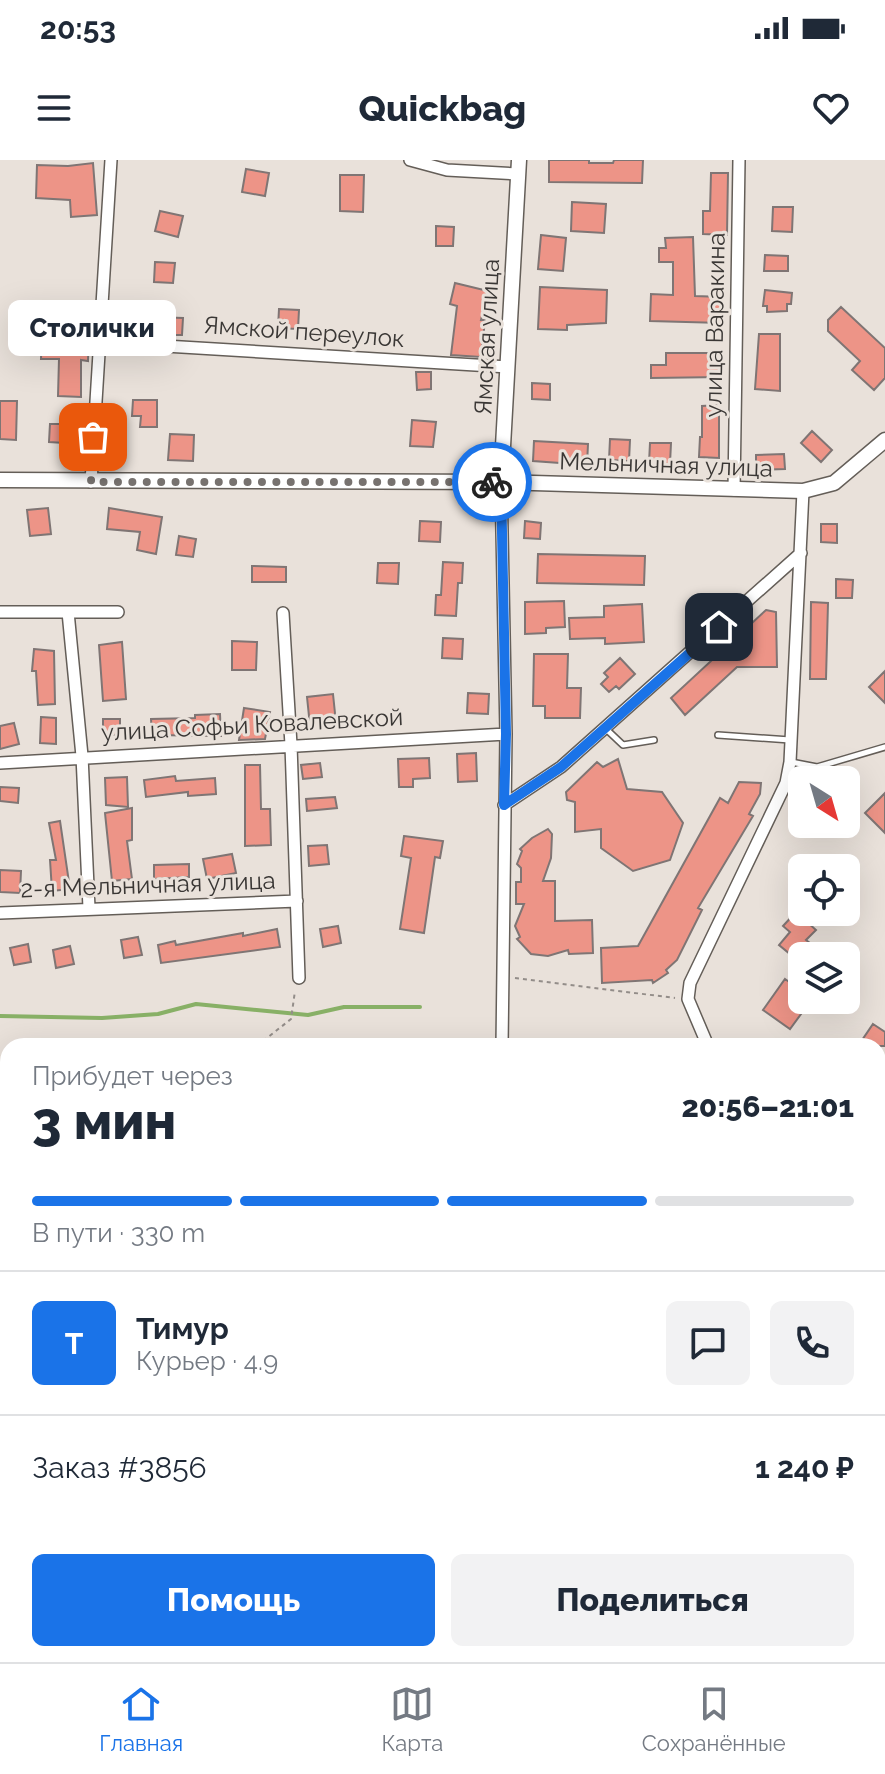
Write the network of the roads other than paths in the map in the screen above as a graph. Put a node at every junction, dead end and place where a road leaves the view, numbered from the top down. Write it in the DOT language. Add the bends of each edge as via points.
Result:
graph roads {
  1 [pos="111,160"];
  2 [pos="410,160"];
  3 [pos="739,160"];
  4 [pos="518,167"];
  5 [pos="99,342"];
  6 [pos="508,367"];
  7 [pos="885,440"];
  8 [pos="0,480"];
  9 [pos="91,482"];
  10 [pos="501,482"];
  11 [pos="734,490"];
  12 [pos="803,491"];
  13 [pos="801,553"];
  14 [pos="0,612"];
  15 [pos="68,612"];
  16 [pos="118,612"];
  17 [pos="283,613"];
  18 [pos="604,728"];
  19 [pos="506,734"];
  20 [pos="718,735"];
  21 [pos="654,740"];
  22 [pos="791,740"];
  23 [pos="291,745"];
  24 [pos="885,747"];
  25 [pos="82,756"];
  26 [pos="790,762"];
  27 [pos="0,763"];
  28 [pos="504,805"];
  29 [pos="297,901"];
  30 [pos="89,908"];
  31 [pos="0,913"];
  32 [pos="299,978"];
  33 [pos="502,1038"];
  34 [pos="705,1038"];
  1 -- 5 [label="street"];
  2 -- 4 [label="street" via="447,170"];
  3 -- 11 [label="street, улица Варакина"];
  4 -- 6 [label="street, Ямская улица"];
  5 -- 6 [label="street, Ямской переулок"];
  5 -- 9 [label="street"];
  6 -- 10 [label="street, Ямская улица"];
  7 -- 12 [label="street, Мельничная улица" via="834,483"];
  8 -- 9 [label="street, Мельничная улица"];
  9 -- 10 [label="street, Мельничная улица"];
  10 -- 11 [label="street, Мельничная улица"];
  10 -- 19 [label="street, Ямская улица"];
  11 -- 12 [label="street, Мельничная улица"];
  12 -- 13 [label="street"];
  13 -- 18 [label="street"];
  13 -- 22 [label="street"];
  14 -- 15 [label="street"];
  15 -- 16 [label="street"];
  15 -- 25 [label="street"];
  17 -- 23 [label="street"];
  18 -- 21 [label="lane" via="623,745"];
  18 -- 28 [label="street" via="561,767"];
  19 -- 23 [label="street, улица Софьи Ковалевской"];
  19 -- 28 [label="street, Ямская улица"];
  20 -- 22 [label="lane"];
  22 -- 26 [label="street"];
  23 -- 25 [label="street, улица Софьи Ковалевской"];
  23 -- 29 [label="street"];
  24 -- 26 [label="lane" via="817,767"];
  25 -- 27 [label="street, улица Софьи Ковалевской"];
  25 -- 30 [label="street"];
  26 -- 34 [label="street" via="786,783 690,983 688,999"];
  28 -- 33 [label="street, Ямская улица"];
  29 -- 30 [label="street, 2-я Мельничная улица"];
  29 -- 32 [label="street"];
  30 -- 31 [label="street, 2-я Мельничная улица"];
}
